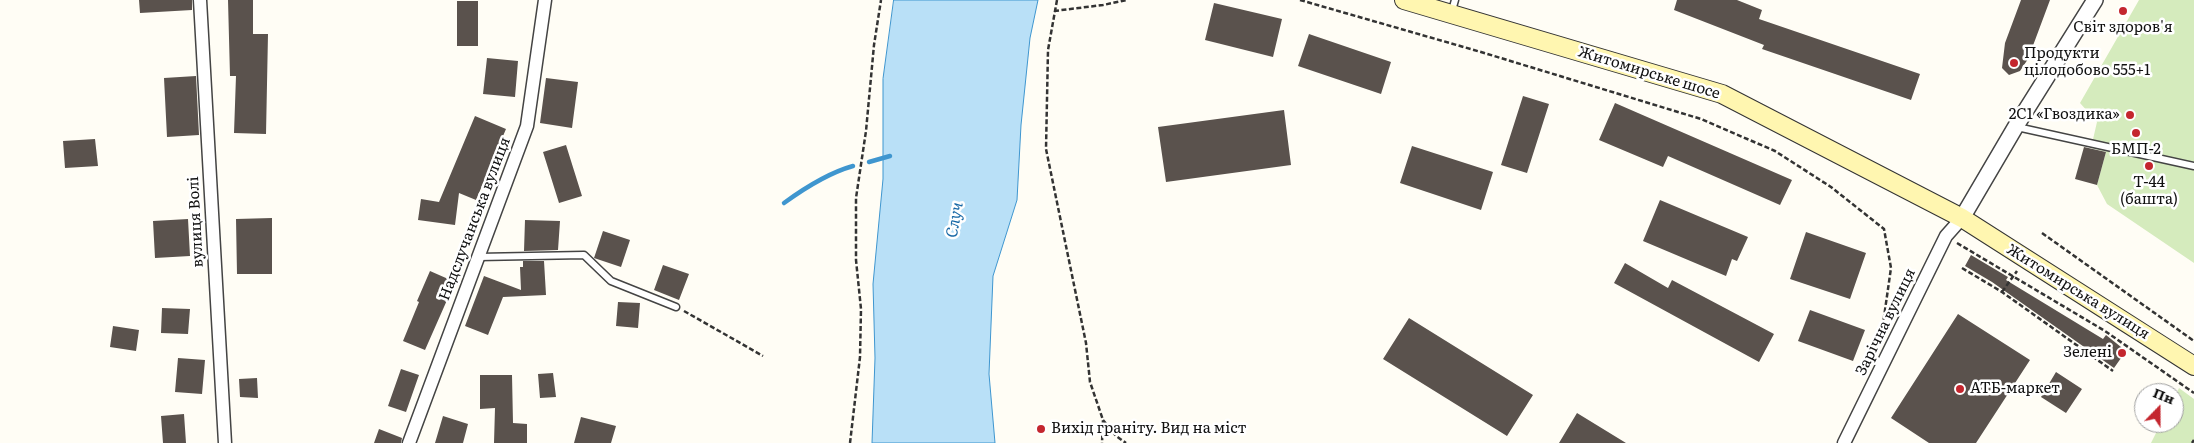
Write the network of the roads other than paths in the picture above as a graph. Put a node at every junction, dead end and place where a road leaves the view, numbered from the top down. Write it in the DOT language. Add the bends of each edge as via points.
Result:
graph roads {
  1 [pos="200,0"];
  2 [pos="544,0"];
  3 [pos="1404,0"];
  4 [pos="2096,0"];
  5 [pos="1453,7"];
  6 [pos="2016,126"];
  7 [pos="2194,166"];
  8 [pos="1962,218"];
  9 [pos="478,257"];
  10 [pos="676,307"];
  11 [pos="2194,366"];
  12 [pos="225,443"];
  13 [pos="409,443"];
  14 [pos="1844,443"];
  1 -- 12 [label="street, вулиця Волі"];
  2 -- 9 [label="street, Надслучанська вулиця" via="528,126"];
  3 -- 5 [label="main road, Житомирське шосе"];
  4 -- 6 [label="street"];
  5 -- 8 [label="main road, Житомирське шосе" via="1722,94"];
  6 -- 7 [label="lane"];
  6 -- 8 [label="street"];
  8 -- 11 [label="main road, Житомирська вулиця"];
  8 -- 14 [label="street, Зарічна вулиця" via="1946,236"];
  9 -- 10 [label="lane" via="584,255 611,281"];
  9 -- 13 [label="street, Надслучанська вулиця"];
}
